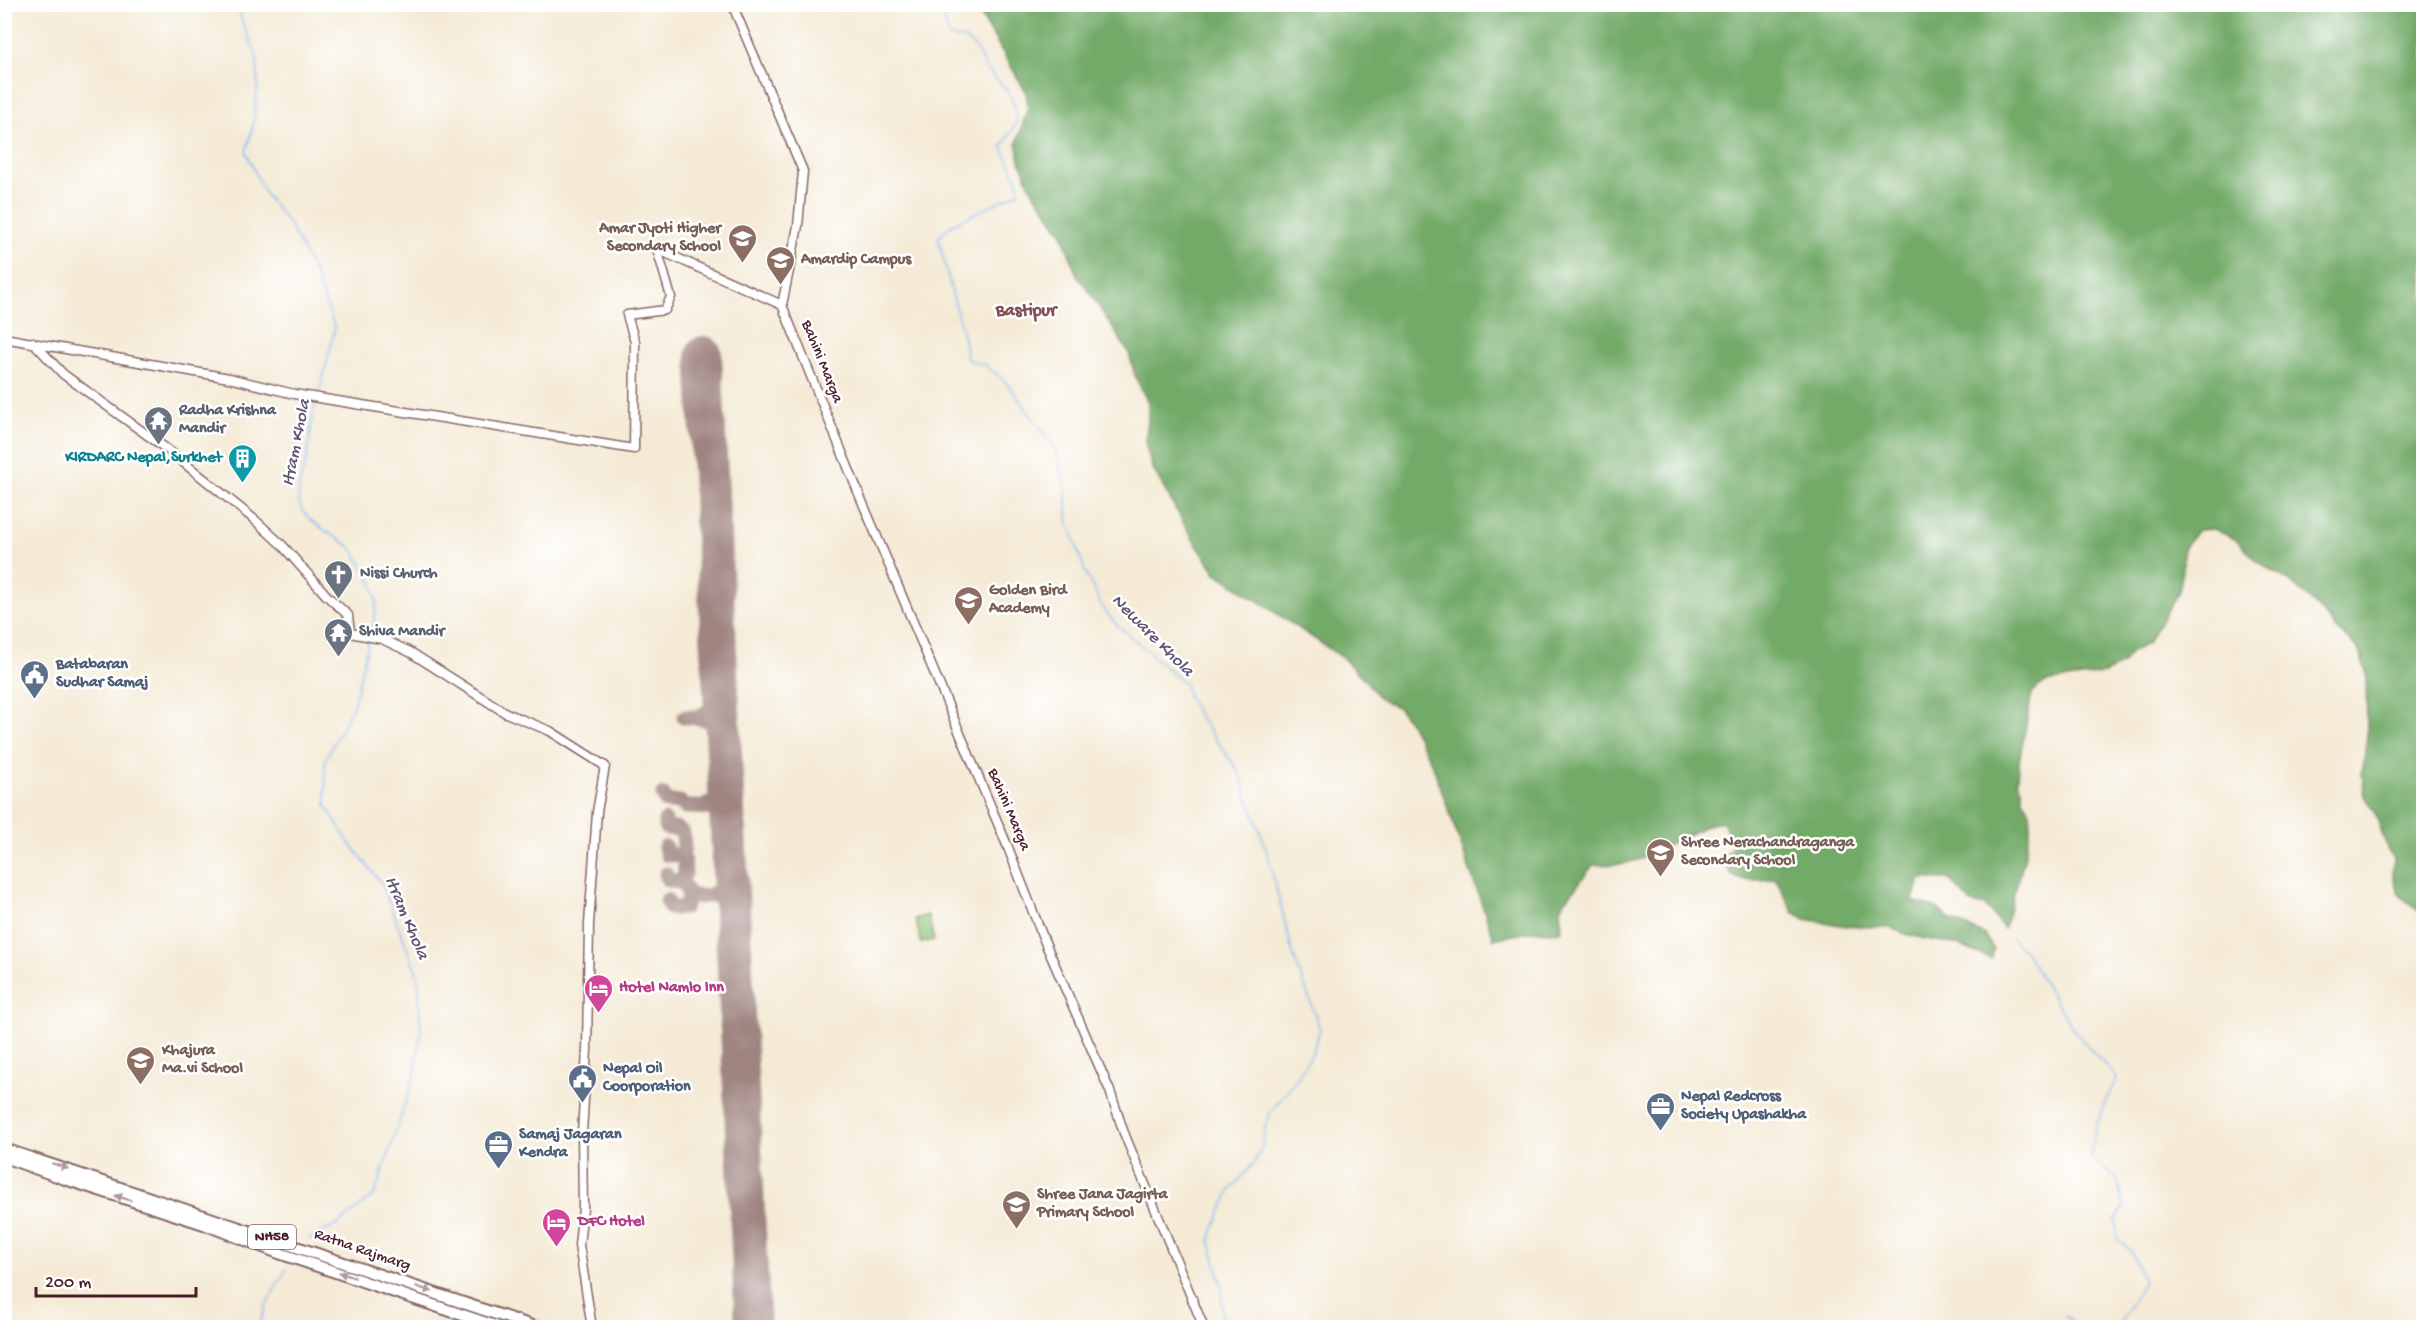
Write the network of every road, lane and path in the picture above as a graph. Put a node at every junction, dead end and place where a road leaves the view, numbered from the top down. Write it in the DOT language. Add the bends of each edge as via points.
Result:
graph roads {
  1 [pos="732,4"];
  2 [pos="782,305"];
  3 [pos="4,338"];
  4 [pos="33,342"];
  5 [pos="4,1149"];
  6 [pos="4,1157"];
  7 [pos="263,1234"];
  8 [pos="259,1245"];
  9 [pos="331,1257"];
  10 [pos="327,1269"];
  11 [pos="492,1312"];
  12 [pos="488,1325"];
  13 [pos="590,1326"];
  14 [pos="501,1328"];
  15 [pos="538,1328"];
  16 [pos="1204,1328"];
  1 -- 2 [label="street" via="803,171 798,226"];
  2 -- 4 [label="street" via="657,249 671,297 669,303 665,310 627,315 635,342 634,449 315,397"];
  2 -- 16 [label="street, Bahini Marga" via="1110,1091"];
  3 -- 4 [label="street"];
  4 -- 13 [label="street" via="63,374 255,520 348,615 350,633 382,639 410,652 506,714 558,736 605,766 597,812 589,924 582,1133 579,1245"];
  5 -- 7 [label="main road, Ratna Rajmarg / NH58, one-way"];
  8 -- 6 [label="main road, Ratna Rajmarg / NH58, one-way"];
  7 -- 8 [label="main road"];
  7 -- 9 [label="main road, Ratna Rajmarg / NH58"];
  8 -- 10 [label="main road, Ratna Rajmarg / NH58"];
  9 -- 10 [label="main road"];
  9 -- 11 [label="main road, Ratna Rajmarg / NH58, one-way"];
  12 -- 10 [label="main road, Ratna Rajmarg / NH58, one-way"];
  11 -- 12 [label="street"];
  11 -- 15 [label="main road, Ratna Rajmarg / NH58"];
  12 -- 14 [label="main road, Ratna Rajmarg / NH58"];
}
